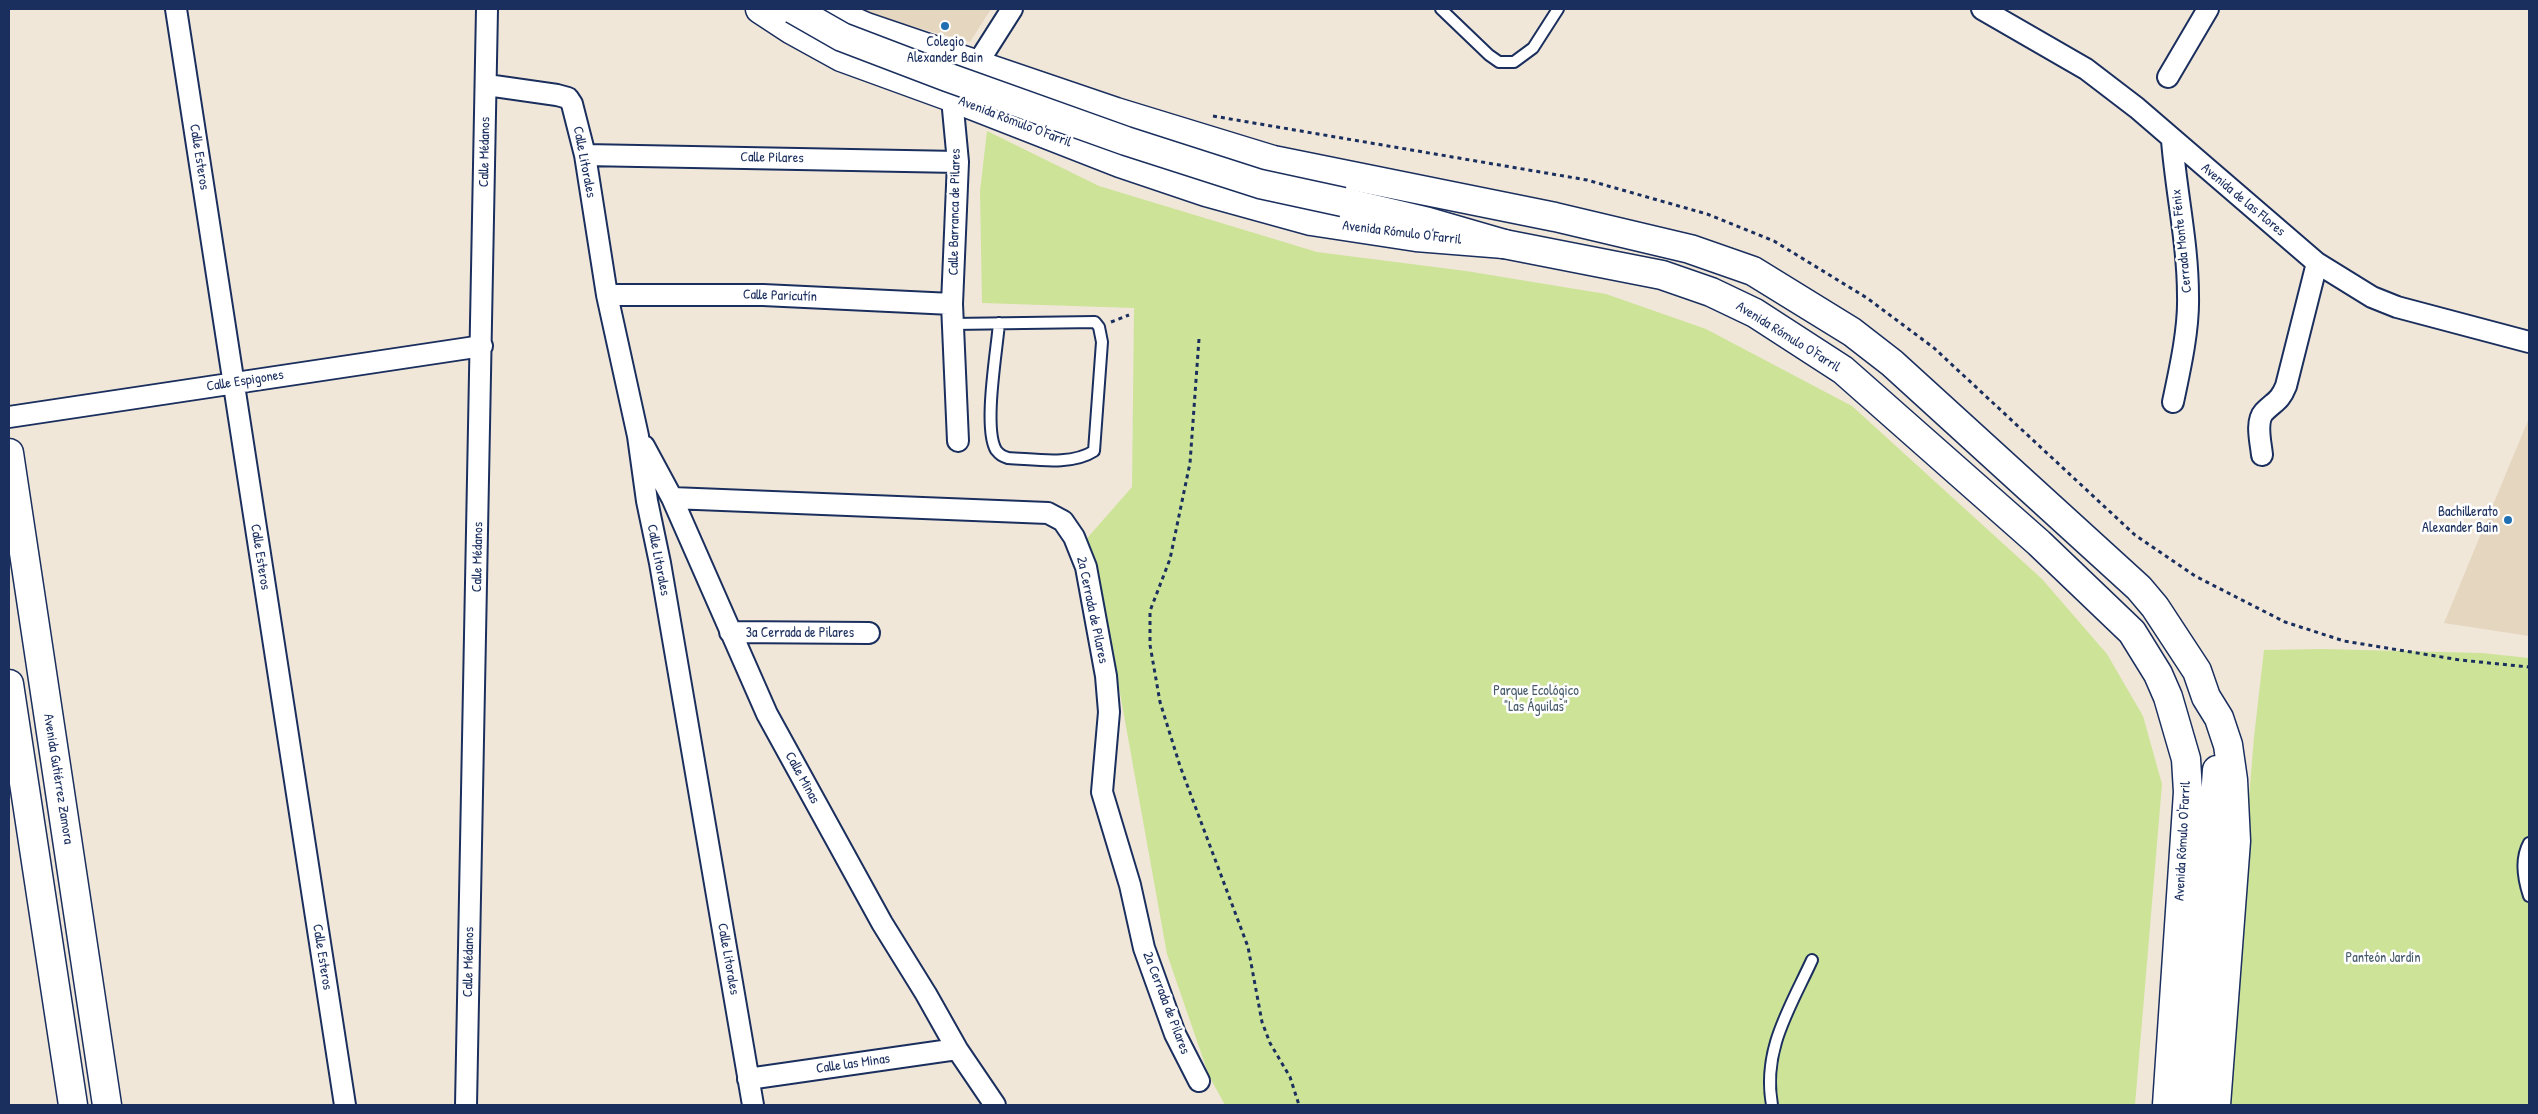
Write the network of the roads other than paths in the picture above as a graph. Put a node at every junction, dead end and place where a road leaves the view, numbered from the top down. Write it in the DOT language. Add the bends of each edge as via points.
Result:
graph roads {
  1 [pos="176,9"];
  2 [pos="487,9"];
  3 [pos="760,9"];
  4 [pos="793,9"];
  5 [pos="825,9"];
  6 [pos="1012,9"];
  7 [pos="1441,9"];
  8 [pos="1558,9"];
  9 [pos="1982,9"];
  10 [pos="2208,9"];
  11 [pos="984,66"];
  12 [pos="2168,77"];
  13 [pos="487,85"];
  14 [pos="951,97"];
  15 [pos="978,108"];
  16 [pos="2172,140"];
  17 [pos="585,155"];
  18 [pos="958,162"];
  19 [pos="1504,244"];
  20 [pos="2316,263"];
  21 [pos="607,295"];
  22 [pos="952,314"];
  23 [pos="999,323"];
  24 [pos="2529,342"];
  25 [pos="482,346"];
  26 [pos="233,383"];
  27 [pos="2173,402"];
  28 [pos="9,417"];
  29 [pos="638,436"];
  30 [pos="958,441"];
  31 [pos="9,453"];
  32 [pos="2262,455"];
  33 [pos="672,498"];
  34 [pos="730,632"];
  35 [pos="870,633"];
  36 [pos="9,684"];
  37 [pos="2529,843"];
  38 [pos="2529,896"];
  39 [pos="1812,960"];
  40 [pos="957,1049"];
  41 [pos="748,1079"];
  42 [pos="1199,1080"];
  43 [pos="2165,1097"];
  44 [pos="2205,1102"];
  45 [pos="73,1105"];
  46 [pos="107,1105"];
  47 [pos="346,1105"];
  48 [pos="466,1105"];
  49 [pos="752,1105"];
  50 [pos="995,1105"];
  51 [pos="1772,1105"];
  1 -- 26 [label="street, Calle Esteros"];
  2 -- 13 [label="street, Calle Médanos"];
  3 -- 14 [label="main road, Avenida Rómulo O'Farril" via="842,57"];
  4 -- 19 [label="main road, bridge" via="842,36 1126,141 1260,184 1428,222"];
  5 -- 11 [label="main road" via="866,27"];
  6 -- 11 [label="street"];
  7 -- 8 [label="lane" via="1489,55 1499,62 1514,62 1533,48"];
  9 -- 16 [label="street, Avenida de las Flores" via="2086,68"];
  10 -- 12 [label="street"];
  11 -- 14 [label="street, Calle Barranca de Pilares" via="953,76"];
  11 -- 15 [label="main road" via="968,87 971,100"];
  11 -- 44 [label="main road" via="1116,112 1273,160 1690,249 1753,271 1844,326 1892,364 2096,547 2155,607 2188,655 2219,718 2234,780 2236,841"];
  13 -- 17 [label="street, Calle Litorales" via="568,98"];
  13 -- 25 [label="street, Calle Médanos"];
  14 -- 15 [label="main road, Avenida Rómulo O'Farril"];
  14 -- 18 [label="street, Calle Barranca de Pilares"];
  15 -- 19 [label="main road, Avenida Rómulo O'Farril" via="1157,176 1311,221 1416,237"];
  16 -- 20 [label="street, Avenida de las Flores"];
  16 -- 27 [label="street, Cerrada Monte Fénix" via="2188,297 2180,371"];
  17 -- 18 [label="street, Calle Pilares"];
  17 -- 21 [label="street, Calle Litorales"];
  18 -- 22 [label="street, Calle Barranca de Pilares"];
  19 -- 43 [label="main road, Avenida Rómulo O'Farril" via="1662,275 1711,292 1754,312 1843,370 2039,543 2132,632 2168,697 2186,759 2188,792"];
  20 -- 24 [label="street, Avenida de las Flores" via="2358,289 2397,307"];
  20 -- 32 [label="street" via="2286,386 2279,401 2263,414 2260,422"];
  21 -- 22 [label="street, Calle Paricutín" via="763,295"];
  21 -- 29 [label="street, Calle Litorales"];
  22 -- 23 [label="lane"];
  22 -- 30 [label="street, Calle Barranca de Pilares"];
  23 -- 23 [label="lane" via="990,419 995,448 1001,456 1008,458 1066,459 1086,456 1094,451 1101,359 1099,327 1095,322"];
  25 -- 26 [label="street, Calle Espigones"];
  25 -- 48 [label="street, Calle Médanos"];
  26 -- 28 [label="street, Calle Espigones"];
  26 -- 47 [label="street, Calle Esteros"];
  29 -- 33 [label="street, Calle Minas"];
  29 -- 41 [label="street, Calle Litorales"];
  31 -- 46 [label="main road, Avenida Gutiérrez Zamora"];
  33 -- 34 [label="street, Calle Minas"];
  33 -- 42 [label="street, 2a Cerrada de Pilares" via="1048,513 1063,521 1074,537 1086,567 1106,676 1109,712 1102,792 1130,885 1144,948 1175,1034"];
  34 -- 35 [label="street, 3a Cerrada de Pilares"];
  34 -- 40 [label="street, Calle Minas" via="772,722 882,923"];
  36 -- 45 [label="main road"];
  37 -- 38 [label="lane" via="2523,854"];
  39 -- 51 [label="lane" via="1776,1036 1770,1063"];
  40 -- 41 [label="street, Calle las Minas"];
  40 -- 50 [label="street, Calle Minas"];
  41 -- 49 [label="street, Calle Litorales"];
}
